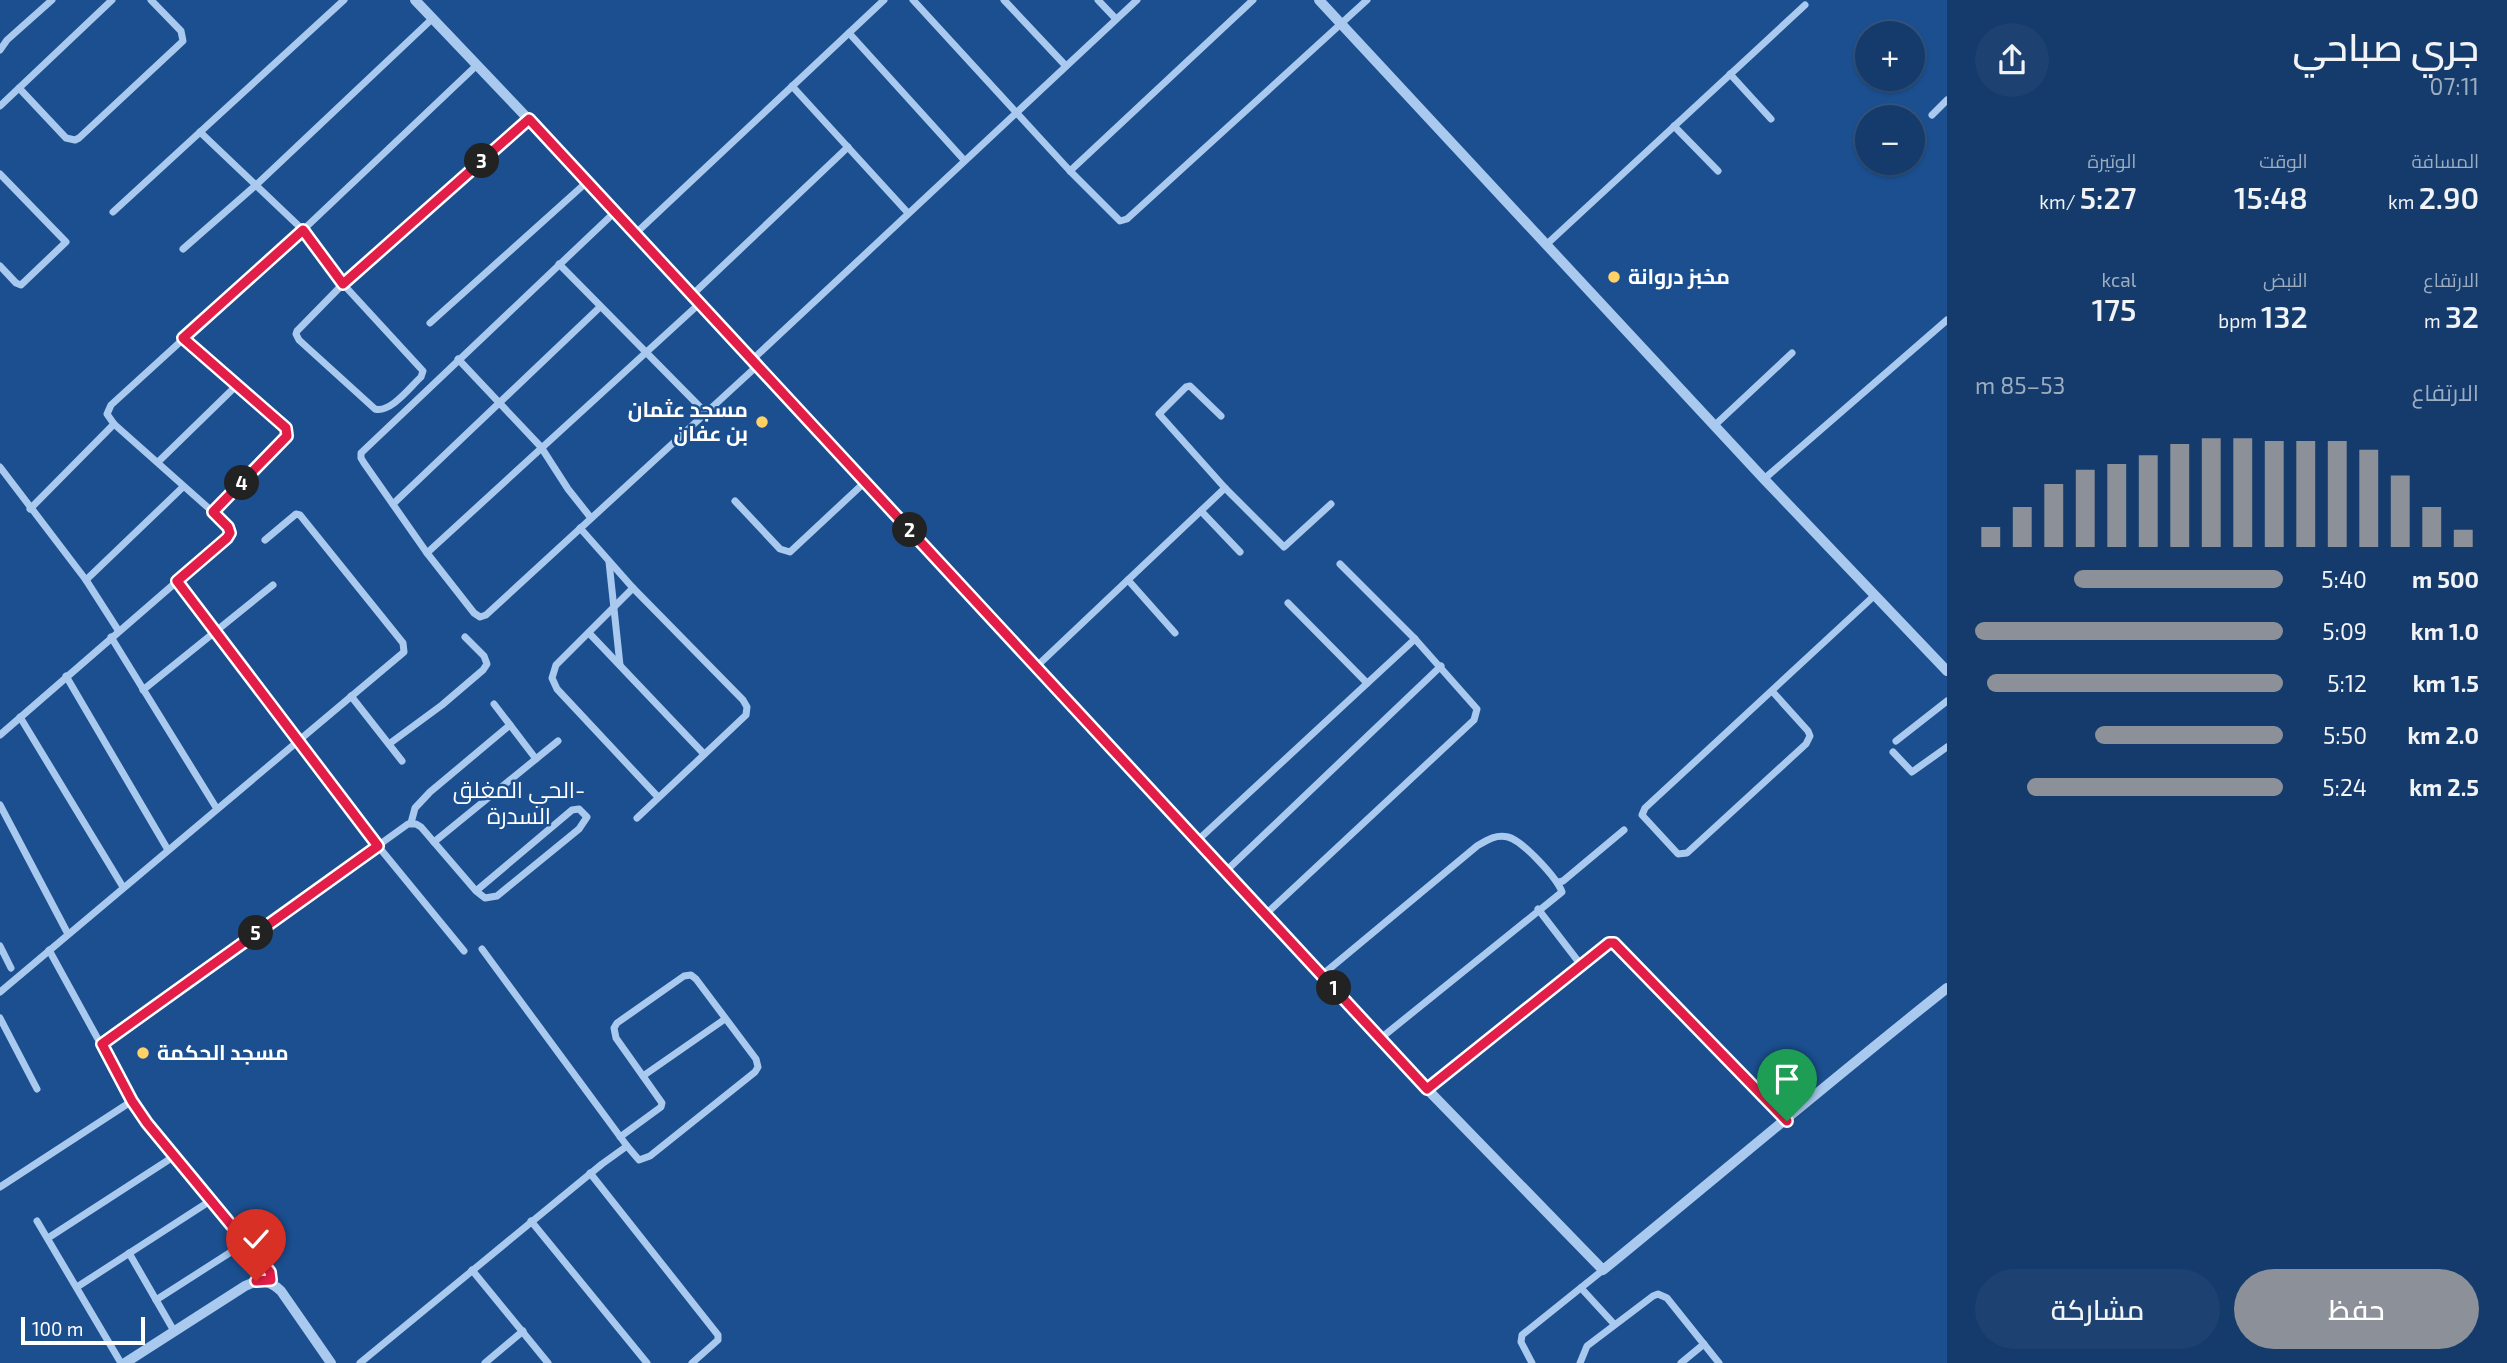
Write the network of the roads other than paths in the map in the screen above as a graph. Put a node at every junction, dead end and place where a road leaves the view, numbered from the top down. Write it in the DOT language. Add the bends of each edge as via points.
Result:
graph roads {
  1 [pos="52,0"];
  2 [pos="112,0"];
  3 [pos="151,0"];
  4 [pos="344,0"];
  5 [pos="415,0"];
  6 [pos="884,0"];
  7 [pos="913,0"];
  8 [pos="1004,0"];
  9 [pos="1098,0"];
  10 [pos="1136,0"];
  11 [pos="1253,0"];
  12 [pos="1319,0"];
  13 [pos="1367,0"];
  14 [pos="1805,5"];
  15 [pos="433,18"];
  16 [pos="1115,19"];
  17 [pos="1341,23"];
  18 [pos="849,33"];
  19 [pos="1,46"];
  20 [pos="477,65"];
  21 [pos="1065,65"];
  22 [pos="1730,75"];
  23 [pos="792,86"];
  24 [pos="19,88"];
  25 [pos="1947,100"];
  26 [pos="0,106"];
  27 [pos="1016,111"];
  28 [pos="1932,115"];
  29 [pos="529,119"];
  30 [pos="1771,119"];
  31 [pos="1674,126"];
  32 [pos="200,132"];
  33 [pos="848,147"];
  34 [pos="964,160"];
  35 [pos="1070,171"];
  36 [pos="1718,171"];
  37 [pos="0,174"];
  38 [pos="588,181"];
  39 [pos="255,186"];
  40 [pos="616,211"];
  41 [pos="113,212"];
  42 [pos="908,213"];
  43 [pos="303,230"];
  44 [pos="635,234"];
  45 [pos="1548,244"];
  46 [pos="183,249"];
  47 [pos="559,264"];
  48 [pos="0,266"];
  49 [pos="343,284"];
  50 [pos="695,300"];
  51 [pos="600,307"];
  52 [pos="1947,320"];
  53 [pos="430,323"];
  54 [pos="183,338"];
  55 [pos="644,352"];
  56 [pos="1793,352"];
  57 [pos="458,359"];
  58 [pos="754,363"];
  59 [pos="236,386"];
  60 [pos="499,402"];
  61 [pos="706,413"];
  62 [pos="1222,416"];
  63 [pos="114,424"];
  64 [pos="1715,425"];
  65 [pos="541,447"];
  66 [pos="158,462"];
  67 [pos="0,467"];
  68 [pos="1764,478"];
  69 [pos="865,482"];
  70 [pos="183,487"];
  71 [pos="1225,488"];
  72 [pos="736,501"];
  73 [pos="393,504"];
  74 [pos="1331,504"];
  75 [pos="30,509"];
  76 [pos="1201,511"];
  77 [pos="213,512"];
  78 [pos="591,518"];
  79 [pos="580,528"];
  80 [pos="265,540"];
  81 [pos="1240,552"];
  82 [pos="427,553"];
  83 [pos="609,561"];
  84 [pos="1340,564"];
  85 [pos="86,580"];
  86 [pos="1128,580"];
  87 [pos="177,581"];
  88 [pos="274,584"];
  89 [pos="633,588"];
  90 [pos="1875,595"];
  91 [pos="1288,603"];
  92 [pos="614,608"];
  93 [pos="118,630"];
  94 [pos="214,632"];
  95 [pos="589,633"];
  96 [pos="1175,633"];
  97 [pos="111,637"];
  98 [pos="465,637"];
  99 [pos="1415,639"];
  100 [pos="620,665"];
  101 [pos="1037,666"];
  102 [pos="1441,666"];
  103 [pos="1947,671"];
  104 [pos="66,676"];
  105 [pos="1367,683"];
  106 [pos="143,690"];
  107 [pos="1772,691"];
  108 [pos="351,696"];
  109 [pos="1947,701"];
  110 [pos="494,704"];
  111 [pos="20,717"];
  112 [pos="510,725"];
  113 [pos="0,735"];
  114 [pos="297,740"];
  115 [pos="558,741"];
  116 [pos="1896,741"];
  117 [pos="389,744"];
  118 [pos="1947,747"];
  119 [pos="1893,752"];
  120 [pos="704,754"];
  121 [pos="536,759"];
  122 [pos="402,761"];
  123 [pos="658,797"];
  124 [pos="0,804"];
  125 [pos="217,809"];
  126 [pos="637,818"];
  127 [pos="411,824"];
  128 [pos="1624,830"];
  129 [pos="1198,840"];
  130 [pos="434,842"];
  131 [pos="378,846"];
  132 [pos="168,850"];
  133 [pos="1226,871"];
  134 [pos="1559,882"];
  135 [pos="123,887"];
  136 [pos="476,891"];
  137 [pos="1538,909"];
  138 [pos="1266,914"];
  139 [pos="68,934"];
  140 [pos="0,946"];
  141 [pos="482,949"];
  142 [pos="49,950"];
  143 [pos="464,951"];
  144 [pos="1581,965"];
  145 [pos="11,968"];
  146 [pos="1322,975"];
  147 [pos="1947,988"];
  148 [pos="0,992"];
  149 [pos="0,1018"];
  150 [pos="725,1018"];
  151 [pos="1381,1038"];
  152 [pos="102,1044"];
  153 [pos="643,1076"];
  154 [pos="37,1089"];
  155 [pos="1427,1089"];
  156 [pos="132,1101"];
  157 [pos="1787,1121"];
  158 [pos="620,1137"];
  159 [pos="627,1146"];
  160 [pos="173,1157"];
  161 [pos="590,1173"];
  162 [pos="0,1187"];
  163 [pos="210,1201"];
  164 [pos="37,1221"];
  165 [pos="531,1221"];
  166 [pos="48,1238"];
  167 [pos="245,1243"];
  168 [pos="130,1254"];
  169 [pos="472,1270"];
  170 [pos="1603,1270"];
  171 [pos="267,1282"];
  172 [pos="77,1287"];
  173 [pos="1581,1288"];
  174 [pos="156,1300"];
  175 [pos="1614,1324"];
  176 [pos="174,1331"];
  177 [pos="523,1331"];
  178 [pos="1704,1344"];
  179 [pos="1528,1361"];
  180 [pos="123,1363"];
  181 [pos="331,1363"];
  182 [pos="360,1363"];
  183 [pos="485,1363"];
  184 [pos="548,1363"];
  185 [pos="647,1363"];
  186 [pos="692,1363"];
  187 [pos="1580,1363"];
  188 [pos="1681,1363"];
  189 [pos="1719,1363"];
  1 -- 19 [label="street"];
  2 -- 24 [label="street"];
  3 -- 24 [label="street" via="181,32 183,41 75,141 66,138"];
  4 -- 32 [label="street"];
  5 -- 15 [label="street"];
  6 -- 18 [label="street"];
  7 -- 27 [label="street"];
  8 -- 21 [label="street"];
  9 -- 16 [label="street"];
  10 -- 16 [label="street"];
  11 -- 35 [label="street"];
  12 -- 17 [label="street"];
  13 -- 17 [label="street"];
  14 -- 22 [label="street"];
  15 -- 20 [label="street"];
  15 -- 39 [label="street"];
  16 -- 21 [label="street"];
  17 -- 35 [label="street" via="1123,221"];
  17 -- 45 [label="street"];
  18 -- 23 [label="street"];
  18 -- 34 [label="street"];
  20 -- 29 [label="street"];
  20 -- 43 [label="street"];
  21 -- 27 [label="street"];
  22 -- 30 [label="street"];
  22 -- 31 [label="street"];
  23 -- 33 [label="street"];
  23 -- 44 [label="street"];
  24 -- 26 [label="street"];
  25 -- 28 [label="street"];
  27 -- 34 [label="street"];
  27 -- 35 [label="street"];
  29 -- 38 [label="street"];
  29 -- 49 [label="street"];
  31 -- 36 [label="street"];
  31 -- 45 [label="street"];
  32 -- 39 [label="street"];
  32 -- 41 [label="street"];
  33 -- 42 [label="street"];
  33 -- 50 [label="street"];
  34 -- 42 [label="street"];
  37 -- 48 [label="street" via="66,240 21,285"];
  38 -- 40 [label="street"];
  38 -- 53 [label="street"];
  39 -- 43 [label="street"];
  39 -- 46 [label="street"];
  40 -- 44 [label="street"];
  40 -- 47 [label="street"];
  42 -- 58 [label="street"];
  43 -- 49 [label="street"];
  43 -- 54 [label="street"];
  44 -- 50 [label="street"];
  45 -- 64 [label="street"];
  47 -- 51 [label="street"];
  47 -- 57 [label="street"];
  49 -- 49 [label="street" via="423,371 385,410 375,409 297,338 297,331"];
  50 -- 55 [label="street"];
  50 -- 58 [label="street"];
  51 -- 55 [label="street"];
  51 -- 60 [label="street"];
  52 -- 68 [label="street"];
  54 -- 59 [label="street"];
  54 -- 63 [label="street" via="111,405 107,414"];
  55 -- 61 [label="street"];
  55 -- 65 [label="street"];
  56 -- 64 [label="street"];
  57 -- 60 [label="street"];
  57 -- 73 [label="street" via="362,453"];
  58 -- 61 [label="street"];
  58 -- 69 [label="street"];
  59 -- 66 [label="street"];
  59 -- 77 [label="street" via="286,428 287,436"];
  60 -- 65 [label="street"];
  60 -- 73 [label="street"];
  61 -- 78 [label="street"];
  62 -- 71 [label="street" via="1189,386 1158,415"];
  63 -- 66 [label="street"];
  63 -- 75 [label="street"];
  64 -- 68 [label="street"];
  65 -- 78 [label="street"];
  65 -- 82 [label="street"];
  66 -- 70 [label="street"];
  67 -- 75 [label="street"];
  68 -- 90 [label="street"];
  69 -- 72 [label="street" via="790,552 780,549"];
  69 -- 101 [label="street"];
  70 -- 77 [label="street"];
  70 -- 85 [label="street"];
  71 -- 74 [label="street" via="1284,547"];
  71 -- 76 [label="street"];
  73 -- 82 [label="street"];
  75 -- 85 [label="street"];
  76 -- 81 [label="street"];
  76 -- 86 [label="street"];
  77 -- 87 [label="street" via="230,533"];
  78 -- 79 [label="street"];
  79 -- 82 [label="street" via="480,617"];
  79 -- 83 [label="street"];
  80 -- 108 [label="street" via="300,515 403,643 404,652"];
  83 -- 89 [label="street"];
  83 -- 92 [label="street"];
  84 -- 99 [label="street"];
  85 -- 93 [label="street"];
  86 -- 96 [label="street"];
  86 -- 101 [label="street"];
  87 -- 93 [label="street"];
  87 -- 94 [label="street"];
  88 -- 94 [label="street"];
  89 -- 92 [label="street"];
  89 -- 120 [label="street" via="747,708 746,715"];
  90 -- 103 [label="street"];
  90 -- 107 [label="street"];
  91 -- 105 [label="street"];
  92 -- 95 [label="street"];
  92 -- 100 [label="street"];
  93 -- 97 [label="street"];
  94 -- 106 [label="street"];
  94 -- 114 [label="street"];
  95 -- 100 [label="street"];
  95 -- 123 [label="street" via="553,669 554,683"];
  97 -- 104 [label="street"];
  97 -- 106 [label="street"];
  98 -- 117 [label="street" via="484,656 487,664 483,670"];
  99 -- 102 [label="street"];
  99 -- 105 [label="street"];
  100 -- 120 [label="street"];
  101 -- 129 [label="street"];
  102 -- 133 [label="street"];
  102 -- 138 [label="street" via="1477,709 1474,720"];
  104 -- 111 [label="street"];
  104 -- 132 [label="street"];
  105 -- 129 [label="street"];
  106 -- 125 [label="street"];
  107 -- 107 [label="street" via="1642,812 1678,854 1687,853 1806,744 1808,731"];
  108 -- 114 [label="street"];
  108 -- 117 [label="street"];
  109 -- 116 [label="street"];
  110 -- 112 [label="street"];
  111 -- 113 [label="street"];
  111 -- 135 [label="street"];
  112 -- 121 [label="street"];
  112 -- 127 [label="street" via="430,792 415,808"];
  114 -- 125 [label="street"];
  114 -- 131 [label="street"];
  115 -- 121 [label="street"];
  117 -- 122 [label="street"];
  118 -- 119 [label="street" via="1912,772"];
  120 -- 123 [label="street"];
  121 -- 130 [label="street"];
  123 -- 126 [label="street"];
  124 -- 139 [label="street"];
  125 -- 132 [label="street"];
  127 -- 130 [label="street" via="418,825"];
  127 -- 131 [label="street"];
  128 -- 134 [label="street"];
  129 -- 133 [label="street"];
  130 -- 136 [label="street"];
  131 -- 143 [label="street"];
  131 -- 152 [label="street"];
  132 -- 135 [label="street"];
  133 -- 138 [label="street"];
  134 -- 137 [label="street" via="1562,892"];
  134 -- 146 [label="street" via="1520,842 1495,836 1476,846"];
  135 -- 139 [label="street"];
  136 -- 136 [label="street" via="485,898 497,896 579,829 587,817 583,811 572,810"];
  137 -- 144 [label="street"];
  137 -- 151 [label="street"];
  138 -- 146 [label="street"];
  139 -- 142 [label="street"];
  140 -- 145 [label="street"];
  141 -- 158 [label="street"];
  142 -- 148 [label="street"];
  142 -- 152 [label="street"];
  144 -- 155 [label="street"];
  144 -- 157 [label="street" via="1609,943 1618,945"];
  146 -- 151 [label="street"];
  147 -- 157 [label="street"];
  149 -- 154 [label="street"];
  150 -- 153 [label="street"];
  150 -- 153 [label="street" via="691,975 617,1023 613,1032"];
  150 -- 159 [label="street" via="756,1059 757,1070 645,1160 637,1159"];
  151 -- 155 [label="street"];
  152 -- 156 [label="street"];
  153 -- 158 [label="street" via="662,1106"];
  155 -- 170 [label="street"];
  156 -- 160 [label="street"];
  156 -- 162 [label="street"];
  157 -- 170 [label="street"];
  158 -- 159 [label="street"];
  159 -- 161 [label="street"];
  160 -- 163 [label="street"];
  160 -- 166 [label="street"];
  161 -- 165 [label="street"];
  161 -- 186 [label="street" via="718,1335"];
  163 -- 167 [label="street"];
  163 -- 168 [label="street"];
  164 -- 166 [label="street"];
  165 -- 169 [label="street"];
  165 -- 185 [label="street"];
  166 -- 172 [label="street"];
  167 -- 171 [label="street" via="270,1272"];
  167 -- 174 [label="street"];
  168 -- 172 [label="street"];
  168 -- 174 [label="street"];
  169 -- 177 [label="street"];
  169 -- 182 [label="street"];
  170 -- 173 [label="street"];
  171 -- 176 [label="street" via="245,1286"];
  171 -- 181 [label="street" via="281,1291"];
  172 -- 180 [label="street"];
  173 -- 175 [label="street"];
  173 -- 179 [label="street" via="1521,1335"];
  174 -- 176 [label="street"];
  175 -- 178 [label="street" via="1653,1296 1663,1295"];
  175 -- 187 [label="street" via="1587,1346"];
  176 -- 180 [label="street"];
  177 -- 183 [label="street"];
  177 -- 184 [label="street"];
  178 -- 188 [label="street"];
  178 -- 189 [label="street"];
}
